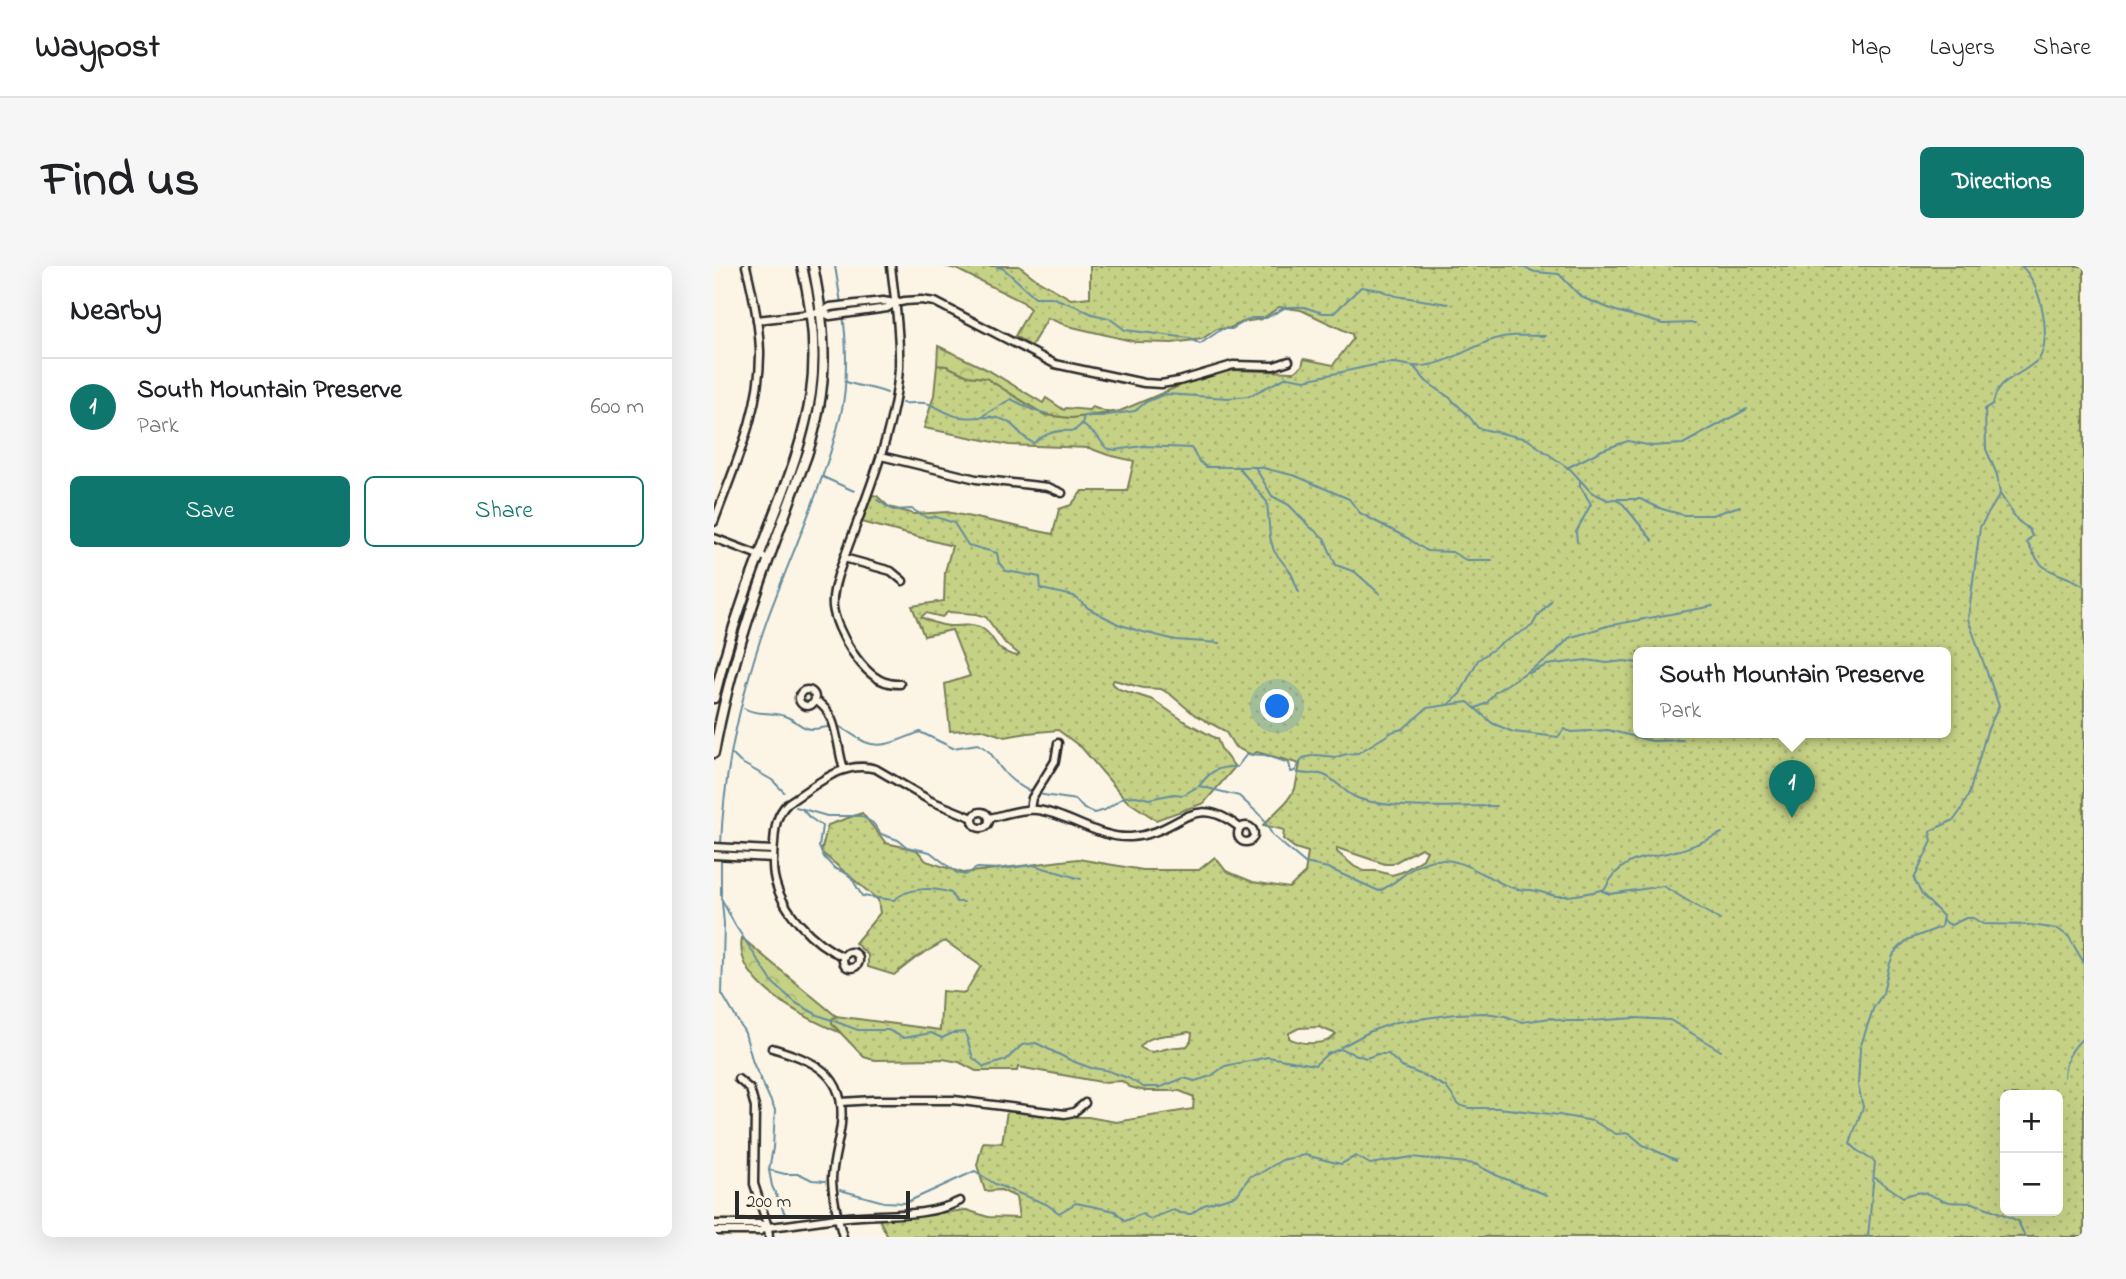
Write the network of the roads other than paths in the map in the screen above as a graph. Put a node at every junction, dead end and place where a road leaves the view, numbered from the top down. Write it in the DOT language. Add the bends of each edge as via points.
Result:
graph roads {
  1 [pos="746,266"];
  2 [pos="802,266"];
  3 [pos="813,266"];
  4 [pos="891,266"];
  5 [pos="895,303"];
  6 [pos="873,306"];
  7 [pos="822,312"];
  8 [pos="811,314"];
  9 [pos="757,320"];
  10 [pos="1289,361"];
  11 [pos="881,456"];
  12 [pos="1062,493"];
  13 [pos="714,522"];
  14 [pos="714,538"];
  15 [pos="759,555"];
  16 [pos="844,558"];
  17 [pos="769,559"];
  18 [pos="903,581"];
  19 [pos="900,684"];
  20 [pos="714,698"];
  21 [pos="815,701"];
  22 [pos="1058,743"];
  23 [pos="715,749"];
  24 [pos="844,769"];
  25 [pos="1030,809"];
  26 [pos="973,818"];
  27 [pos="989,818"];
  28 [pos="1240,828"];
  29 [pos="714,847"];
  30 [pos="773,854"];
  31 [pos="714,855"];
  32 [pos="844,957"];
  33 [pos="772,1048"];
  34 [pos="738,1079"];
  35 [pos="841,1102"];
  36 [pos="1085,1103"];
  37 [pos="960,1201"];
  38 [pos="839,1218"];
  39 [pos="714,1224"];
  40 [pos="768,1227"];
  41 [pos="739,1228"];
  42 [pos="714,1231"];
  43 [pos="769,1237"];
  44 [pos="844,1237"];
  1 -- 9 [label="street"];
  2 -- 8 [label="street"];
  3 -- 7 [label="street"];
  4 -- 5 [label="street"];
  5 -- 6 [label="street" via="887,300"];
  5 -- 10 [label="street" via="935,302 1055,364 1144,383 1179,381 1233,365 1274,366"];
  5 -- 11 [label="street" via="899,368"];
  6 -- 7 [label="street" via="846,305"];
  6 -- 7 [label="street" via="830,316"];
  7 -- 8 [label="street"];
  7 -- 17 [label="street" via="824,369 816,424"];
  8 -- 9 [label="street"];
  8 -- 15 [label="street" via="813,365 804,428"];
  9 -- 13 [label="street" via="760,352 754,404"];
  11 -- 12 [label="street" via="975,479 1048,487"];
  11 -- 16 [label="street"];
  14 -- 15 [label="street"];
  15 -- 17 [label="street"];
  15 -- 20 [label="street"];
  16 -- 18 [label="street" via="891,571"];
  16 -- 19 [label="street" via="833,592 841,634 870,672 887,683"];
  17 -- 23 [label="street" via="731,674"];
  21 -- 24 [label="street" via="833,725"];
  22 -- 25 [label="street" via="1055,761"];
  24 -- 26 [label="street" via="876,769 931,801"];
  24 -- 30 [label="street" via="782,810 775,823"];
  25 -- 27 [label="street"];
  25 -- 28 [label="street" via="1126,838 1156,833 1208,811"];
  26 -- 27 [label="street" via="981,812"];
  26 -- 27 [label="street" via="981,828 988,825"];
  29 -- 30 [label="street"];
  30 -- 31 [label="street"];
  30 -- 32 [label="street" via="775,882 795,920"];
  33 -- 35 [label="street" via="819,1066 837,1088"];
  34 -- 40 [label="street" via="750,1089 755,1107 754,1184"];
  35 -- 36 [label="street" via="954,1100 1065,1114"];
  35 -- 38 [label="street" via="832,1180"];
  37 -- 38 [label="street" via="926,1211"];
  38 -- 40 [label="street"];
  38 -- 44 [label="street"];
  39 -- 41 [label="street"];
  40 -- 41 [label="street"];
  40 -- 41 [label="street" via="760,1231"];
  40 -- 43 [label="street"];
  41 -- 42 [label="street"];
}
